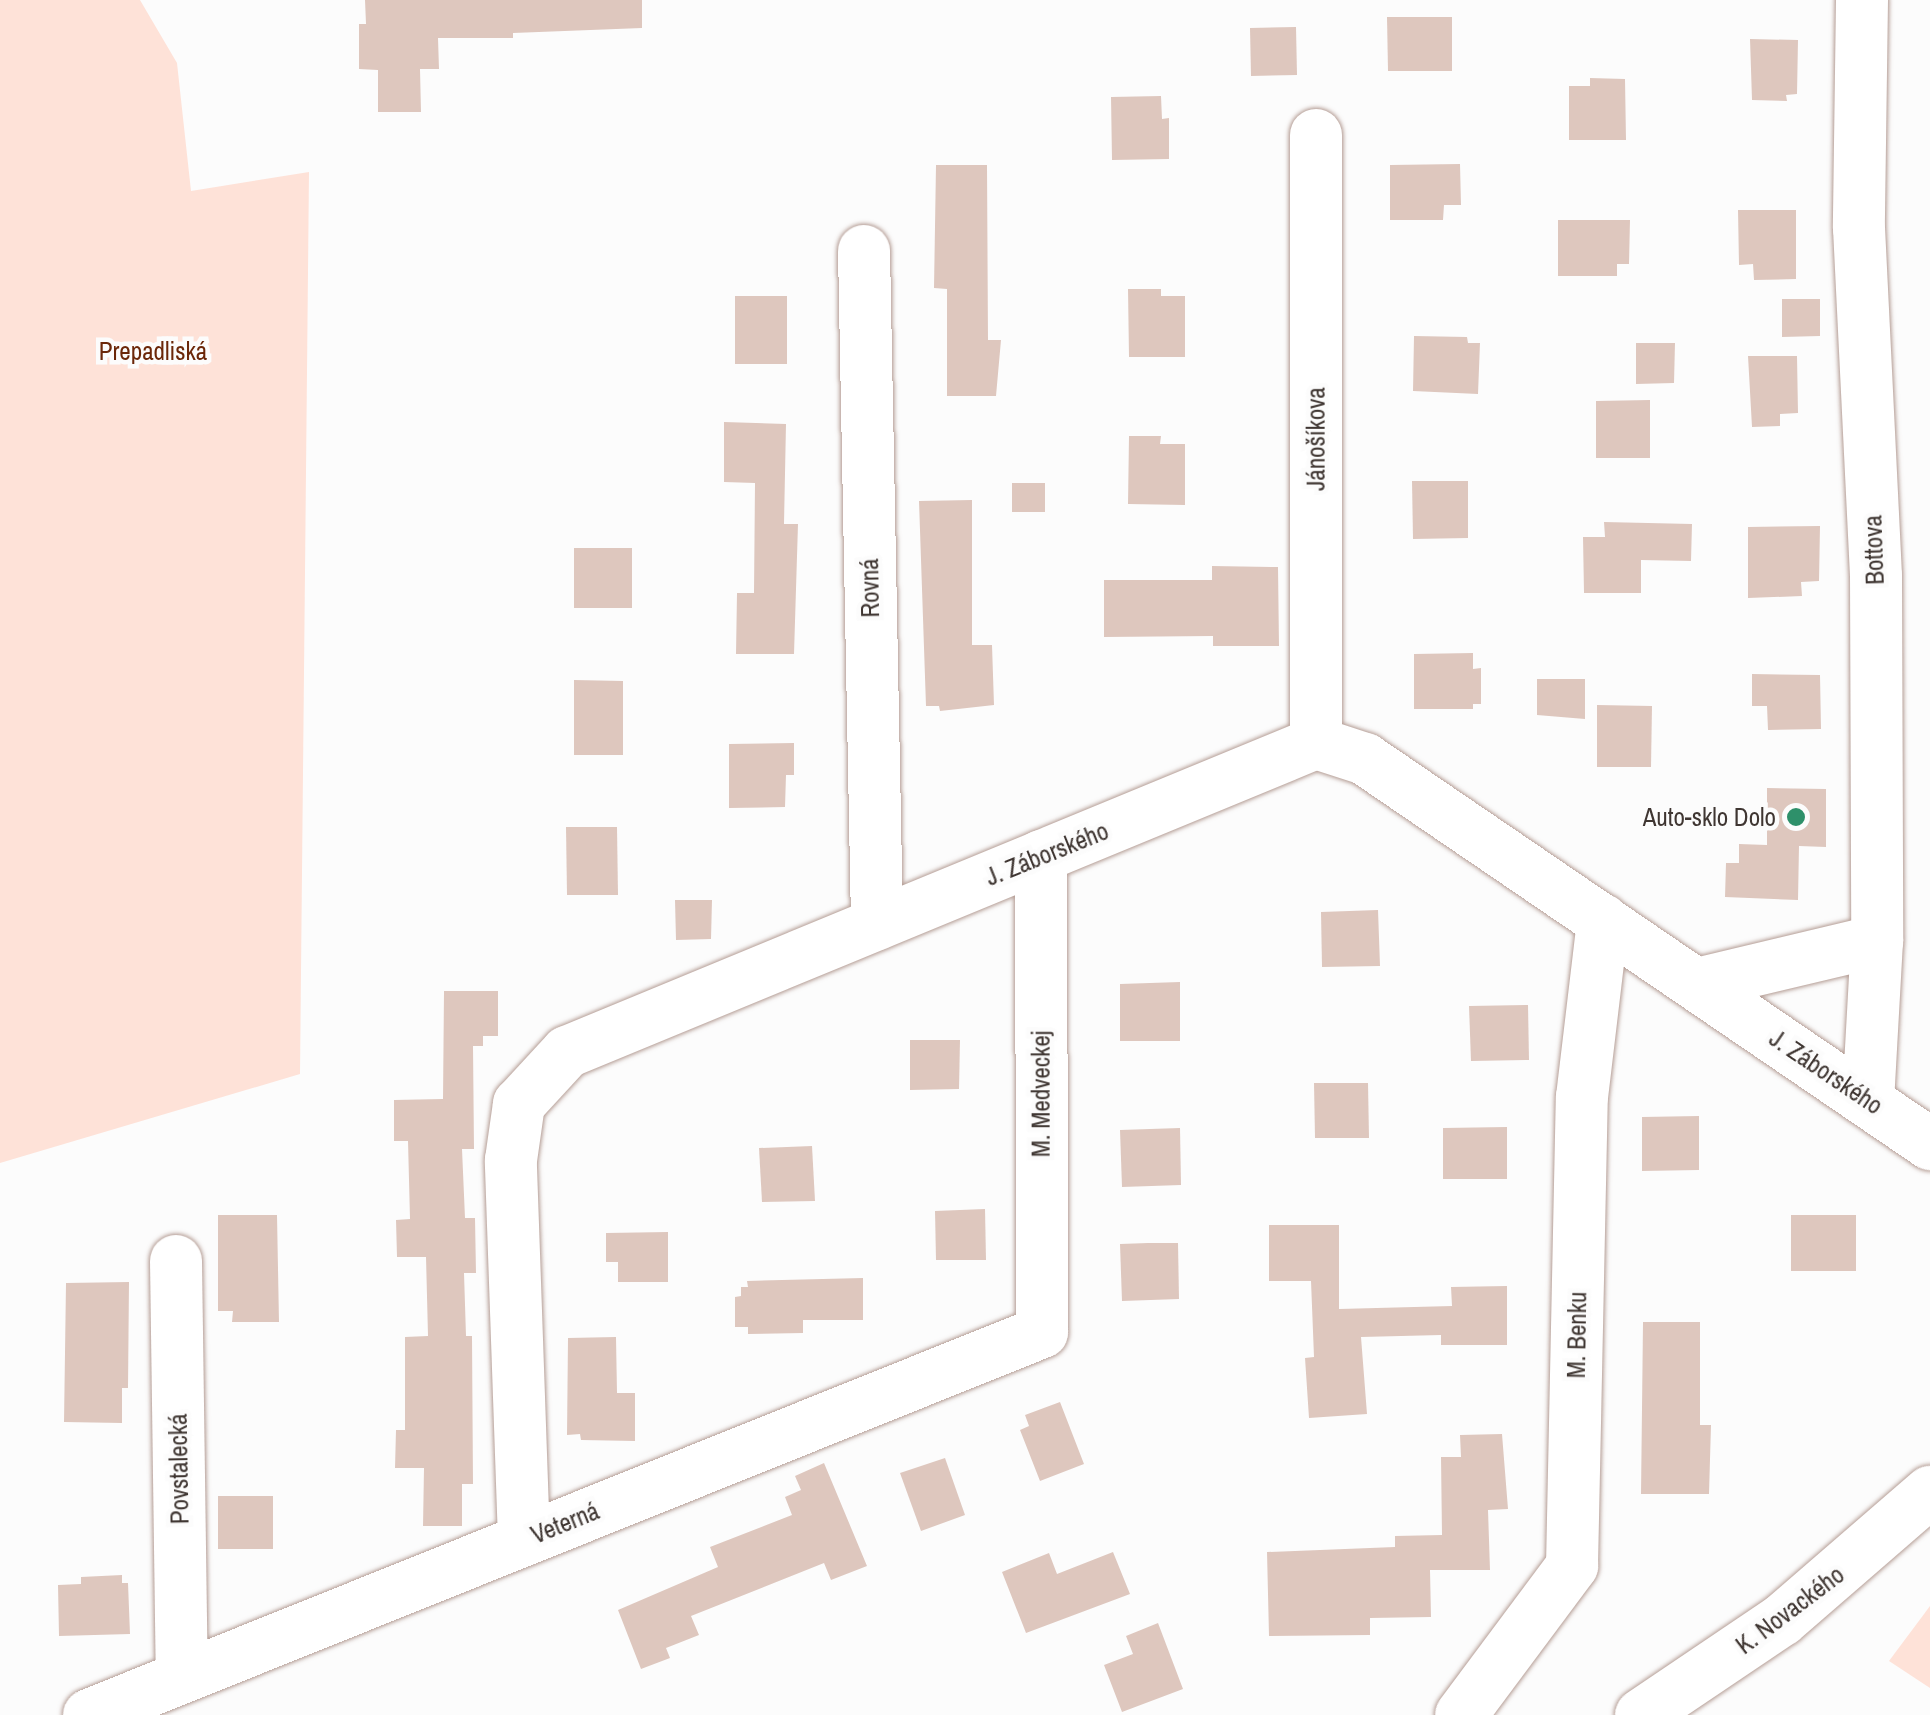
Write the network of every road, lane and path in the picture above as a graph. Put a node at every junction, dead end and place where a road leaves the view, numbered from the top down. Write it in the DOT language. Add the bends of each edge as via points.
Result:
graph roads {
  1 [pos="1862,0"];
  2 [pos="1316,135"];
  3 [pos="864,251"];
  4 [pos="1316,743"];
  5 [pos="1041,856"];
  6 [pos="1603,920"];
  7 [pos="877,924"];
  8 [pos="1877,941"];
  9 [pos="1697,984"];
  10 [pos="1868,1101"];
  11 [pos="1930,1144"];
  12 [pos="176,1261"];
  13 [pos="1042,1332"];
  14 [pos="1930,1492"];
  15 [pos="524,1540"];
  16 [pos="182,1678"];
  17 [pos="89,1715"];
  18 [pos="1461,1715"];
  19 [pos="1640,1715"];
  1 -- 8 [label="street, Bottova" via="1859,228 1876,576"];
  2 -- 4 [label="street, Jánošíkova"];
  3 -- 7 [label="street, Rovná"];
  4 -- 5 [label="street, J. Záborského"];
  4 -- 6 [label="street, J. Záborského" via="1365,759"];
  5 -- 7 [label="street, J. Záborského"];
  5 -- 13 [label="street, M. Medveckej"];
  6 -- 9 [label="street, J. Záborského"];
  6 -- 18 [label="street, M. Benku" via="1582,1096 1572,1566"];
  7 -- 15 [label="street, J. Záborského" via="567,1052 518,1104 511,1160"];
  8 -- 9 [label="street"];
  8 -- 10 [label="street, Bottova"];
  9 -- 10 [label="street, J. Záborského"];
  10 -- 11 [label="street, J. Záborského"];
  12 -- 16 [label="street, Povstalecká"];
  13 -- 15 [label="street, Veterná"];
  14 -- 19 [label="street, K. Novackého" via="1782,1620"];
  15 -- 16 [label="street, Veterná"];
  16 -- 17 [label="street, Veterná"];
}
